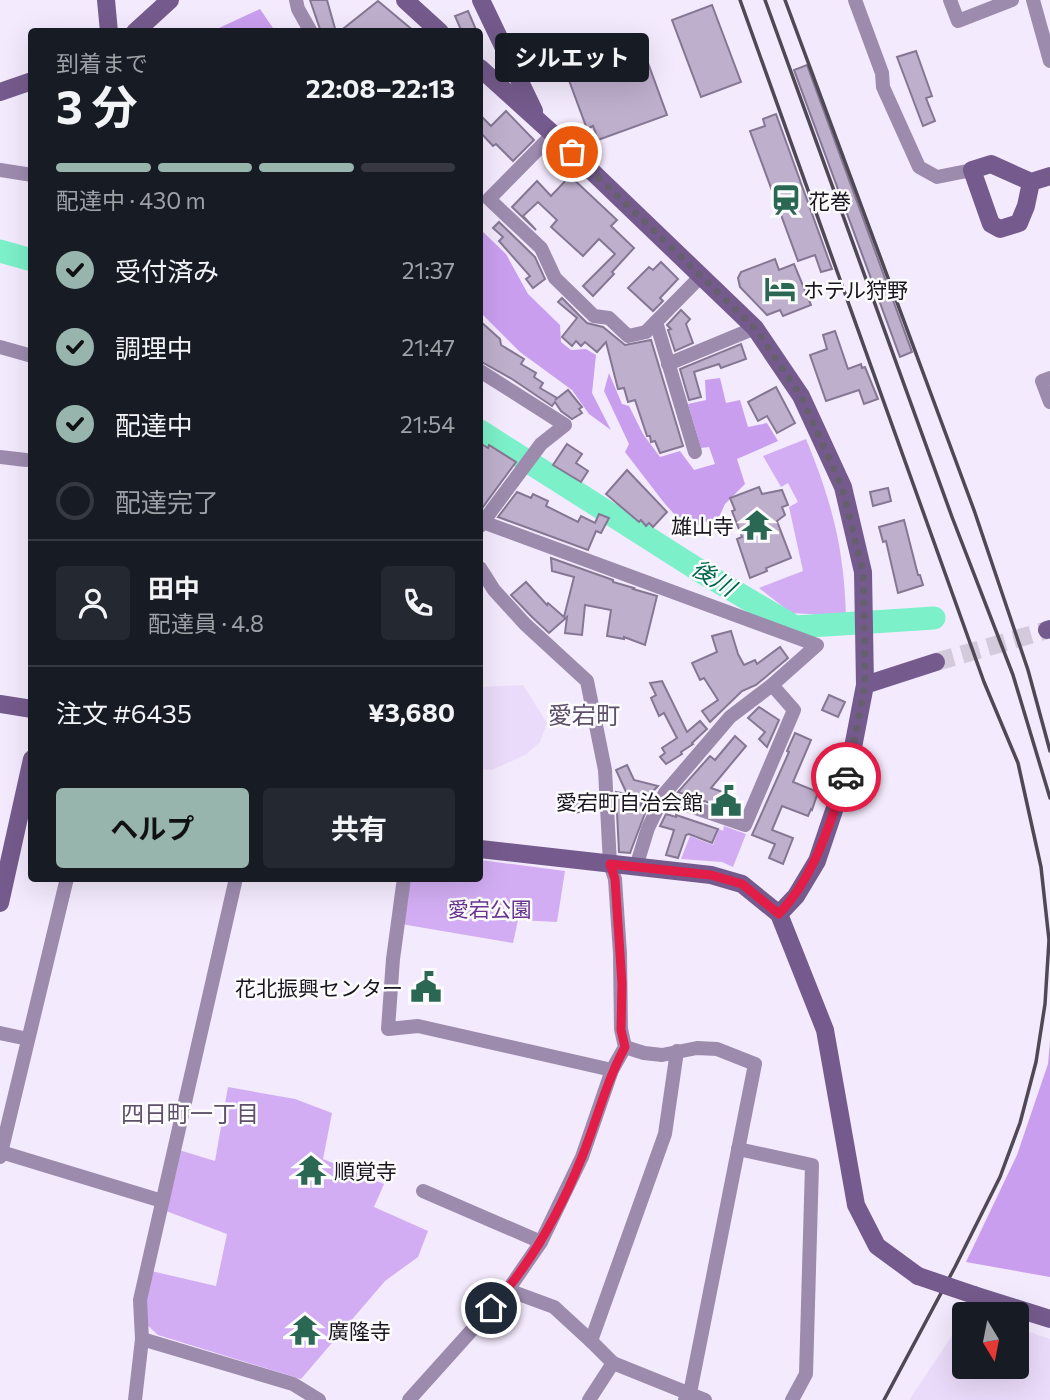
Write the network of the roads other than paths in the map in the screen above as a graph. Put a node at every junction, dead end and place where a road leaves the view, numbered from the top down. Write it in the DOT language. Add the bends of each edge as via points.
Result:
graph roads {
  1 [pos="106,0"];
  2 [pos="170,0"];
  3 [pos="296,0"];
  4 [pos="405,0"];
  5 [pos="481,0"];
  6 [pos="855,0"];
  7 [pos="950,0"];
  8 [pos="1012,0"];
  9 [pos="1033,0"];
  10 [pos="109,28"];
  11 [pos="139,28"];
  12 [pos="309,28"];
  13 [pos="436,28"];
  14 [pos="1046,31"];
  15 [pos="505,52"];
  16 [pos="1050,61"];
  17 [pos="483,64"];
  18 [pos="483,69"];
  19 [pos="28,82"];
  20 [pos="0,92"];
  21 [pos="539,121"];
  22 [pos="553,134"];
  23 [pos="0,170"];
  24 [pos="972,170"];
  25 [pos="28,174"];
  26 [pos="1050,176"];
  27 [pos="1031,182"];
  28 [pos="702,275"];
  29 [pos="656,322"];
  30 [pos="755,328"];
  31 [pos="0,347"];
  32 [pos="28,355"];
  33 [pos="668,364"];
  34 [pos="483,373"];
  35 [pos="1050,378"];
  36 [pos="1050,402"];
  37 [pos="695,452"];
  38 [pos="0,457"];
  39 [pos="26,460"];
  40 [pos="483,519"];
  41 [pos="483,524"];
  42 [pos="483,573"];
  43 [pos="936,662"];
  44 [pos="772,685"];
  45 [pos="865,685"];
  46 [pos="0,704"];
  47 [pos="28,708"];
  48 [pos="663,797"];
  49 [pos="27,801"];
  50 [pos="483,849"];
  51 [pos="610,864"];
  52 [pos="636,867"];
  53 [pos="66,882"];
  54 [pos="235,882"];
  55 [pos="403,882"];
  56 [pos="0,903"];
  57 [pos="779,914"];
  58 [pos="0,1033"];
  59 [pos="29,1039"];
  60 [pos="625,1047"];
  61 [pos="677,1051"];
  62 [pos="612,1070"];
  63 [pos="738,1149"];
  64 [pos="1,1154"];
  65 [pos="423,1191"];
  66 [pos="162,1201"];
  67 [pos="541,1242"];
  68 [pos="508,1290"];
  69 [pos="1050,1319"];
  70 [pos="142,1339"];
  71 [pos="591,1341"];
  72 [pos="613,1363"];
  73 [pos="688,1397"];
  74 [pos="135,1400"];
  75 [pos="318,1400"];
  76 [pos="409,1400"];
  77 [pos="589,1400"];
  78 [pos="705,1400"];
  79 [pos="792,1400"];
  1 -- 10 [label="street"];
  2 -- 11 [label="street"];
  3 -- 12 [label="street"];
  4 -- 13 [label="street"];
  5 -- 15 [label="street"];
  6 -- 24 [label="street" via="883,87 919,167 937,177"];
  7 -- 8 [label="street" via="958,21"];
  9 -- 14 [label="street"];
  14 -- 16 [label="street"];
  15 -- 17 [label="street"];
  15 -- 21 [label="street"];
  18 -- 21 [label="street"];
  19 -- 20 [label="street"];
  21 -- 22 [label="street"];
  22 -- 28 [label="street"];
  22 -- 29 [label="street" via="489,199 541,248 555,278 594,316 608,318 628,336 646,332"];
  23 -- 25 [label="street"];
  24 -- 27 [label="street" via="991,164"];
  24 -- 27 [label="street" via="990,224 1000,229 1019,223"];
  26 -- 27 [label="street"];
  28 -- 29 [label="street"];
  28 -- 30 [label="street"];
  29 -- 33 [label="street"];
  30 -- 33 [label="street"];
  30 -- 45 [label="street" via="801,396 842,487 863,572"];
  31 -- 32 [label="street"];
  33 -- 37 [label="street"];
  34 -- 40 [label="street" via="565,425 541,444"];
  35 -- 36 [label="street" via="1042,382"];
  38 -- 39 [label="street"];
  41 -- 44 [label="street" via="817,645"];
  42 -- 51 [label="street" via="525,624 587,681 605,770"];
  43 -- 45 [label="street"];
  44 -- 48 [label="street" via="730,717"];
  44 -- 48 [label="street" via="794,710 744,825"];
  45 -- 57 [label="street" via="850,763 817,861"];
  46 -- 47 [label="street"];
  48 -- 52 [label="street"];
  49 -- 56 [label="street"];
  50 -- 51 [label="street"];
  51 -- 52 [label="street"];
  51 -- 60 [label="street" via="616,891"];
  52 -- 57 [label="street" via="711,875 742,884"];
  53 -- 59 [label="street"];
  54 -- 66 [label="street"];
  55 -- 62 [label="street" via="388,1029 418,1026"];
  57 -- 69 [label="street, bridge" via="825,1030 856,1205 877,1245 918,1276"];
  58 -- 59 [label="street"];
  59 -- 64 [label="street"];
  60 -- 61 [label="street" via="662,1055"];
  60 -- 62 [label="street"];
  61 -- 63 [label="street" via="717,1049 755,1064"];
  61 -- 71 [label="street" via="665,1134"];
  62 -- 67 [label="street" via="582,1157"];
  63 -- 73 [label="street"];
  63 -- 79 [label="street" via="812,1165 806,1374"];
  64 -- 66 [label="street"];
  65 -- 67 [label="street"];
  66 -- 70 [label="street" via="140,1300"];
  67 -- 68 [label="street"];
  68 -- 71 [label="street" via="554,1307"];
  68 -- 76 [label="street"];
  70 -- 74 [label="street"];
  70 -- 75 [label="street" via="293,1384"];
  71 -- 72 [label="street"];
  72 -- 73 [label="street"];
  72 -- 77 [label="street"];
  73 -- 78 [label="street"];
}
